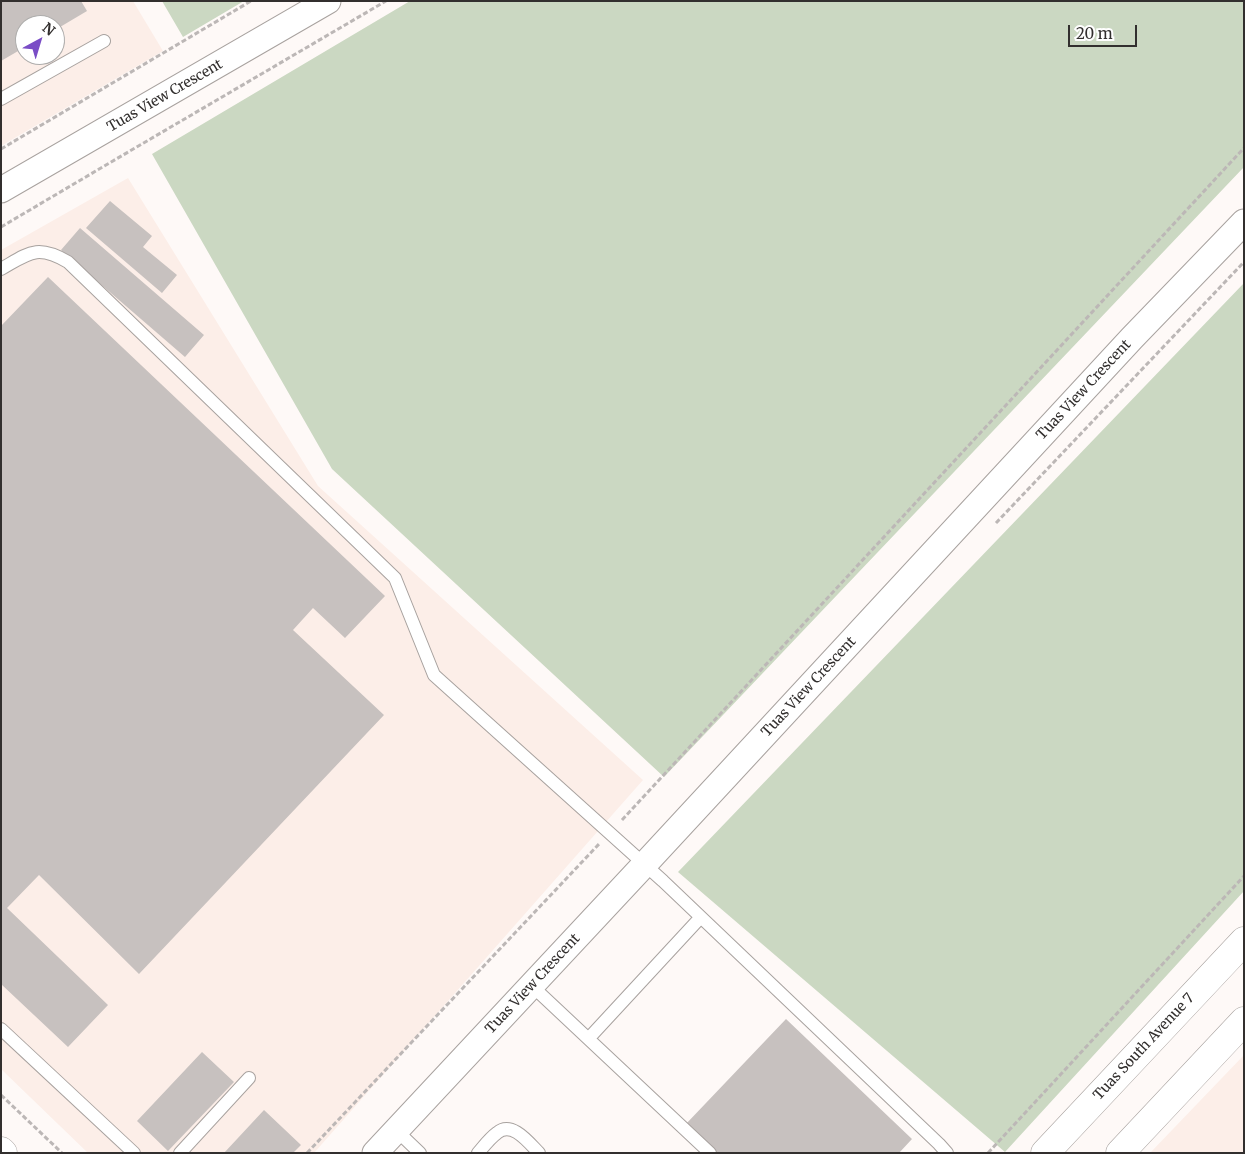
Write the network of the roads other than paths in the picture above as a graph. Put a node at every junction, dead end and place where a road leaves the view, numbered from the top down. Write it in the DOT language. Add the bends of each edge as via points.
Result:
graph roads {
  1 [pos="328,1"];
  2 [pos="104,41"];
  3 [pos="1,99"];
  4 [pos="1,190"];
  5 [pos="1244,222"];
  6 [pos="1,269"];
  7 [pos="644,865"];
  8 [pos="700,918"];
  9 [pos="1244,941"];
  10 [pos="531,985"];
  11 [pos="1244,1021"];
  12 [pos="1,1029"];
  13 [pos="589,1038"];
  14 [pos="250,1078"];
  15 [pos="396,1130"];
  16 [pos="134,1153"];
  17 [pos="180,1153"];
  18 [pos="374,1153"];
  19 [pos="420,1153"];
  20 [pos="478,1153"];
  21 [pos="539,1153"];
  22 [pos="710,1153"];
  23 [pos="946,1153"];
  24 [pos="1045,1153"];
  25 [pos="1120,1153"];
  1 -- 4 [label="street, Tuas View Crescent"];
  2 -- 3 [label="lane"];
  5 -- 7 [label="street, Tuas View Crescent" via="1132,338"];
  6 -- 7 [label="lane" via="27,254 41,252 55,254 68,262 395,578 434,675"];
  7 -- 8 [label="lane"];
  7 -- 10 [label="street, Tuas View Crescent"];
  8 -- 13 [label="lane"];
  8 -- 23 [label="lane"];
  9 -- 24 [label="street, Tuas South Avenue 7"];
  10 -- 13 [label="lane"];
  10 -- 15 [label="street, Tuas View Crescent"];
  11 -- 25 [label="street"];
  12 -- 16 [label="lane"];
  13 -- 22 [label="lane"];
  14 -- 17 [label="lane"];
  15 -- 18 [label="street, Tuas View Crescent"];
  15 -- 19 [label="lane"];
  20 -- 21 [label="lane" via="499,1131 509,1129"];
}
